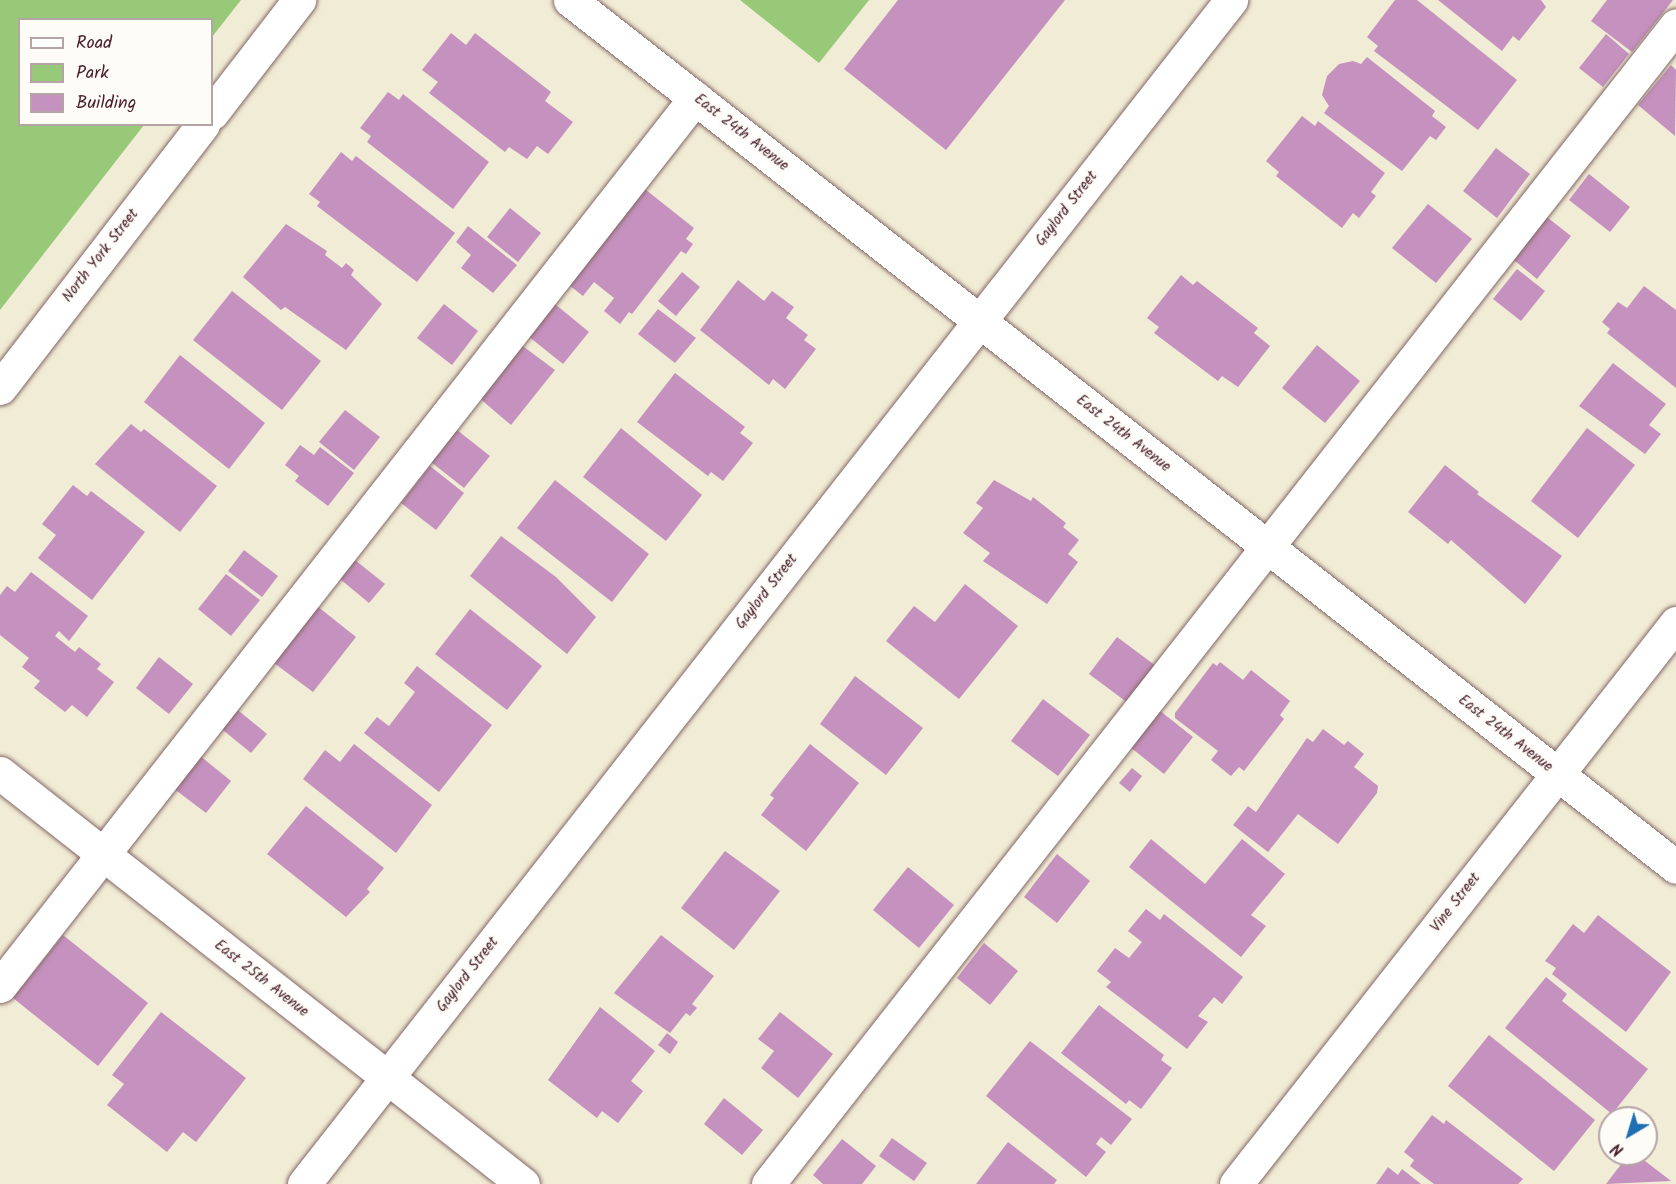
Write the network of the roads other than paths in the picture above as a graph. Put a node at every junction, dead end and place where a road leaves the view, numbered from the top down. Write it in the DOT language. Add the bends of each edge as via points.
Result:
graph roads {
  1 [pos="299,0"];
  2 [pos="570,0"];
  3 [pos="1231,0"];
  4 [pos="1676,24"];
  5 [pos="695,98"];
  6 [pos="213,112"];
  7 [pos="201,126"];
  8 [pos="980,320"];
  9 [pos="0,388"];
  10 [pos="1266,548"];
  11 [pos="1676,623"];
  12 [pos="0,773"];
  13 [pos="1557,774"];
  14 [pos="103,854"];
  15 [pos="1676,867"];
  16 [pos="0,986"];
  17 [pos="387,1077"];
  18 [pos="304,1184"];
  19 [pos="523,1184"];
  20 [pos="768,1184"];
  21 [pos="1236,1184"];
  1 -- 6 [label="street"];
  2 -- 5 [label="street, East 24th Avenue"];
  3 -- 8 [label="street, Gaylord Street"];
  4 -- 10 [label="street"];
  5 -- 8 [label="street, East 24th Avenue"];
  5 -- 14 [label="street"];
  7 -- 9 [label="street, North York Street"];
  8 -- 10 [label="street, East 24th Avenue"];
  8 -- 17 [label="street, Gaylord Street"];
  10 -- 13 [label="street, East 24th Avenue"];
  10 -- 20 [label="street"];
  11 -- 13 [label="street, Vine Street"];
  12 -- 14 [label="street, East 25th Avenue"];
  13 -- 15 [label="street, East 24th Avenue"];
  13 -- 21 [label="street, Vine Street"];
  14 -- 16 [label="street"];
  14 -- 17 [label="street, East 25th Avenue"];
  17 -- 18 [label="street, Gaylord Street"];
  17 -- 19 [label="street, East 25th Avenue"];
}
